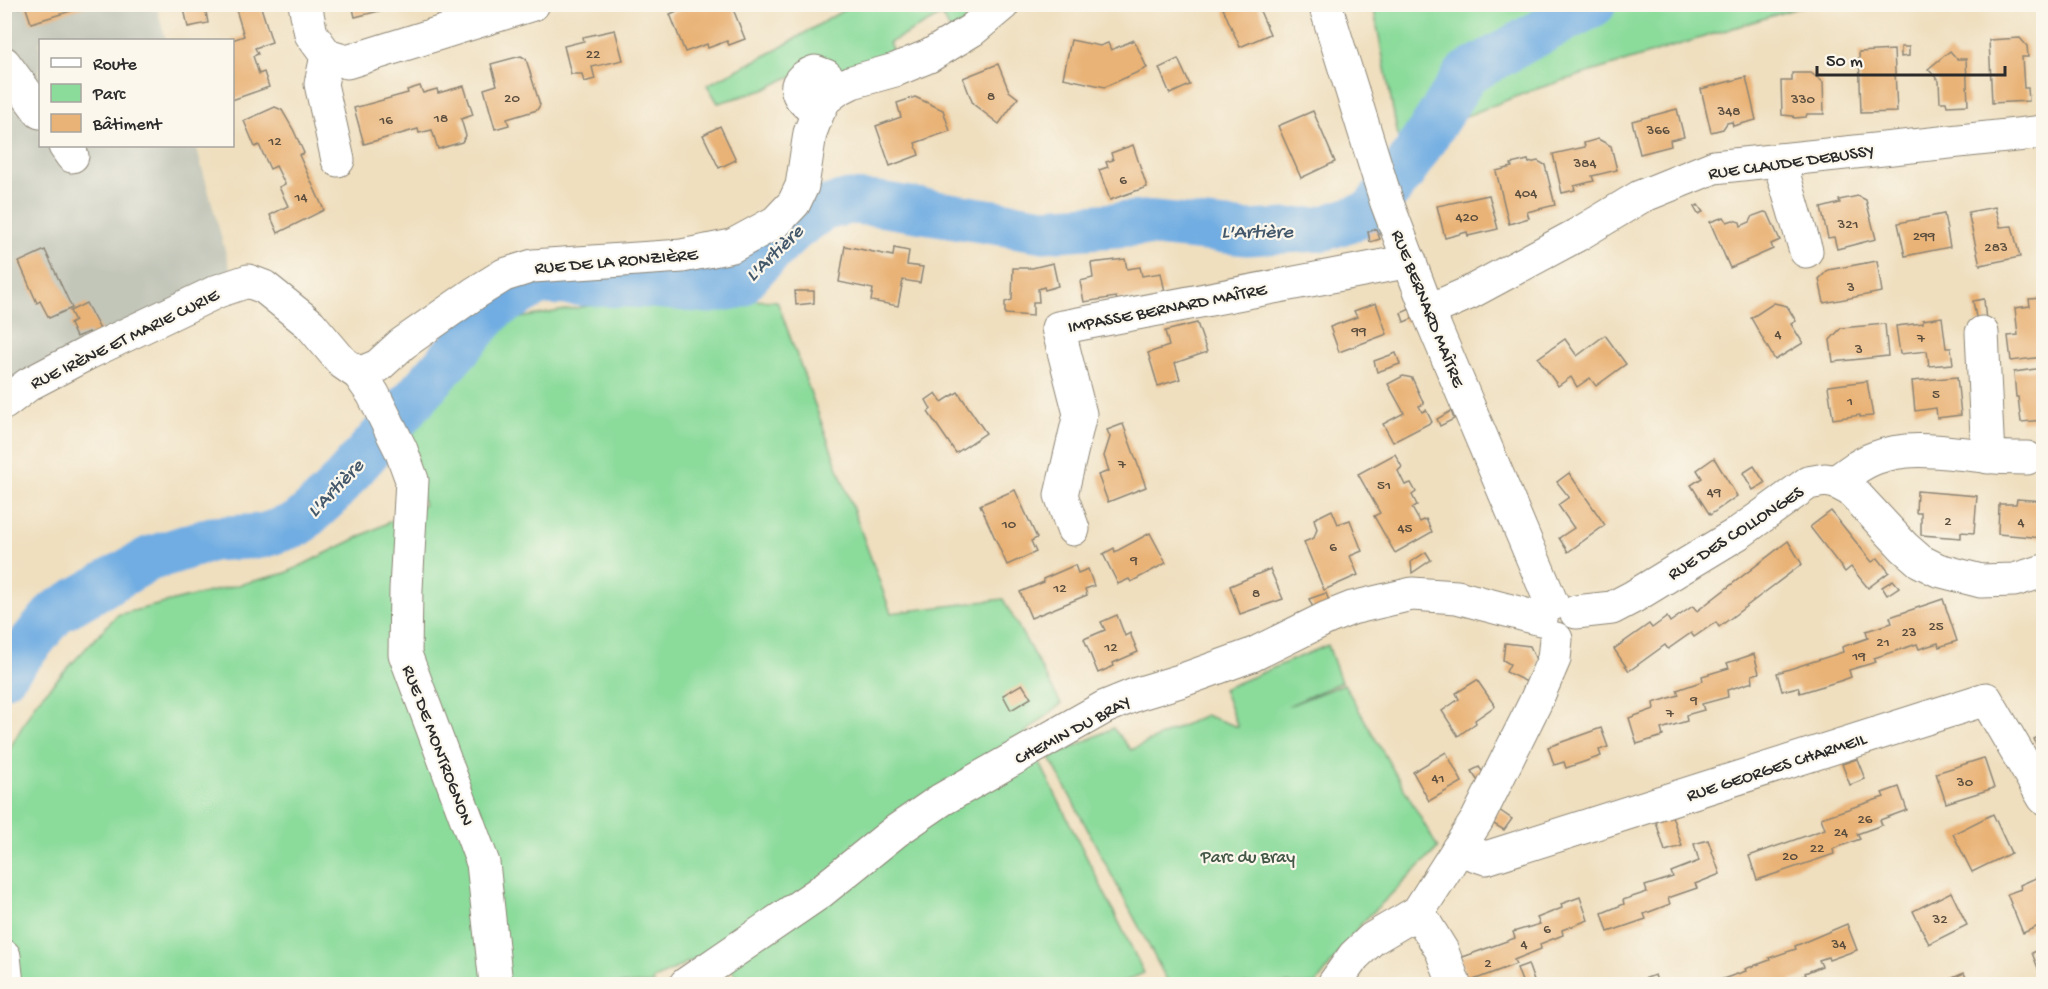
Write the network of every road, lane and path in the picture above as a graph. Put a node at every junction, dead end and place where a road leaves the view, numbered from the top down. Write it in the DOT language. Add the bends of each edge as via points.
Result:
graph roads {
  1 [pos="305,4"];
  2 [pos="533,4"];
  3 [pos="1003,4"];
  4 [pos="1325,4"];
  5 [pos="327,56"];
  6 [pos="4,63"];
  7 [pos="39,111"];
  8 [pos="2043,132"];
  9 [pos="338,160"];
  10 [pos="1779,160"];
  11 [pos="1806,251"];
  12 [pos="1410,261"];
  13 [pos="248,281"];
  14 [pos="1428,311"];
  15 [pos="1982,333"];
  16 [pos="366,384"];
  17 [pos="4,403"];
  18 [pos="1988,457"];
  19 [pos="2026,458"];
  20 [pos="1836,482"];
  21 [pos="1073,529"];
  22 [pos="2043,571"];
  23 [pos="1556,618"];
  24 [pos="2043,798"];
  25 [pos="1458,849"];
  26 [pos="1418,912"];
  27 [pos="4,956"];
  28 [pos="7,984"];
  29 [pos="496,984"];
  30 [pos="686,984"];
  31 [pos="1334,984"];
  32 [pos="1454,984"];
  1 -- 5 [label="street" via="311,34"];
  2 -- 5 [label="street" via="347,62"];
  3 -- 16 [label="street, RUE DE LA RONZIÈRE" via="972,30 929,56 852,82 828,101 810,133 802,186 794,203 776,222 732,246 682,256 533,266 504,275 402,344 378,366"];
  4 -- 12 [label="street, RUE BERNARD MAÎTRE" via="1383,192"];
  5 -- 9 [label="street" via="321,84"];
  6 -- 7 [label="street"];
  8 -- 10 [label="street, RUE CLAUDE DEBUSSY"];
  10 -- 11 [label="street"];
  10 -- 14 [label="street, RUE CLAUDE DEBUSSY" via="1714,167 1665,186 1469,293"];
  12 -- 14 [label="street, RUE BERNARD MAÎTRE"];
  12 -- 21 [label="street, IMPASSE BERNARD MAÎTRE" via="1058,328 1080,414 1061,495"];
  13 -- 16 [label="street, RUE DE MONTROGNON" via="264,287 310,324"];
  13 -- 17 [label="street, RUE IRÈNE ET MARIE CURIE" via="218,291 88,353 28,384"];
  14 -- 23 [label="street, RUE BERNARD MAÎTRE"];
  15 -- 18 [label="street"];
  16 -- 29 [label="street, RUE DE MONTROGNON" via="412,480 405,654 483,863"];
  18 -- 19 [label="street"];
  18 -- 20 [label="street" via="1899,451 1874,458"];
  20 -- 22 [label="street" via="1851,490 1920,561 1938,570 1982,581 2014,580"];
  20 -- 23 [label="street, RUE DES COLLONGES" via="1808,483 1740,532 1612,608"];
  23 -- 25 [label="street" via="1554,659 1477,820"];
  23 -- 30 [label="street, CHEMIN DU BRAY" via="1457,597 1412,594 1352,608 1252,655 1105,707 941,800 819,893"];
  24 -- 25 [label="street, RUE GEORGES CHARMEIL" via="1986,699 1486,858"];
  25 -- 26 [label="street"];
  26 -- 31 [label="street" via="1372,939"];
  26 -- 32 [label="street" via="1442,951"];
  27 -- 28 [label="street"];
}
